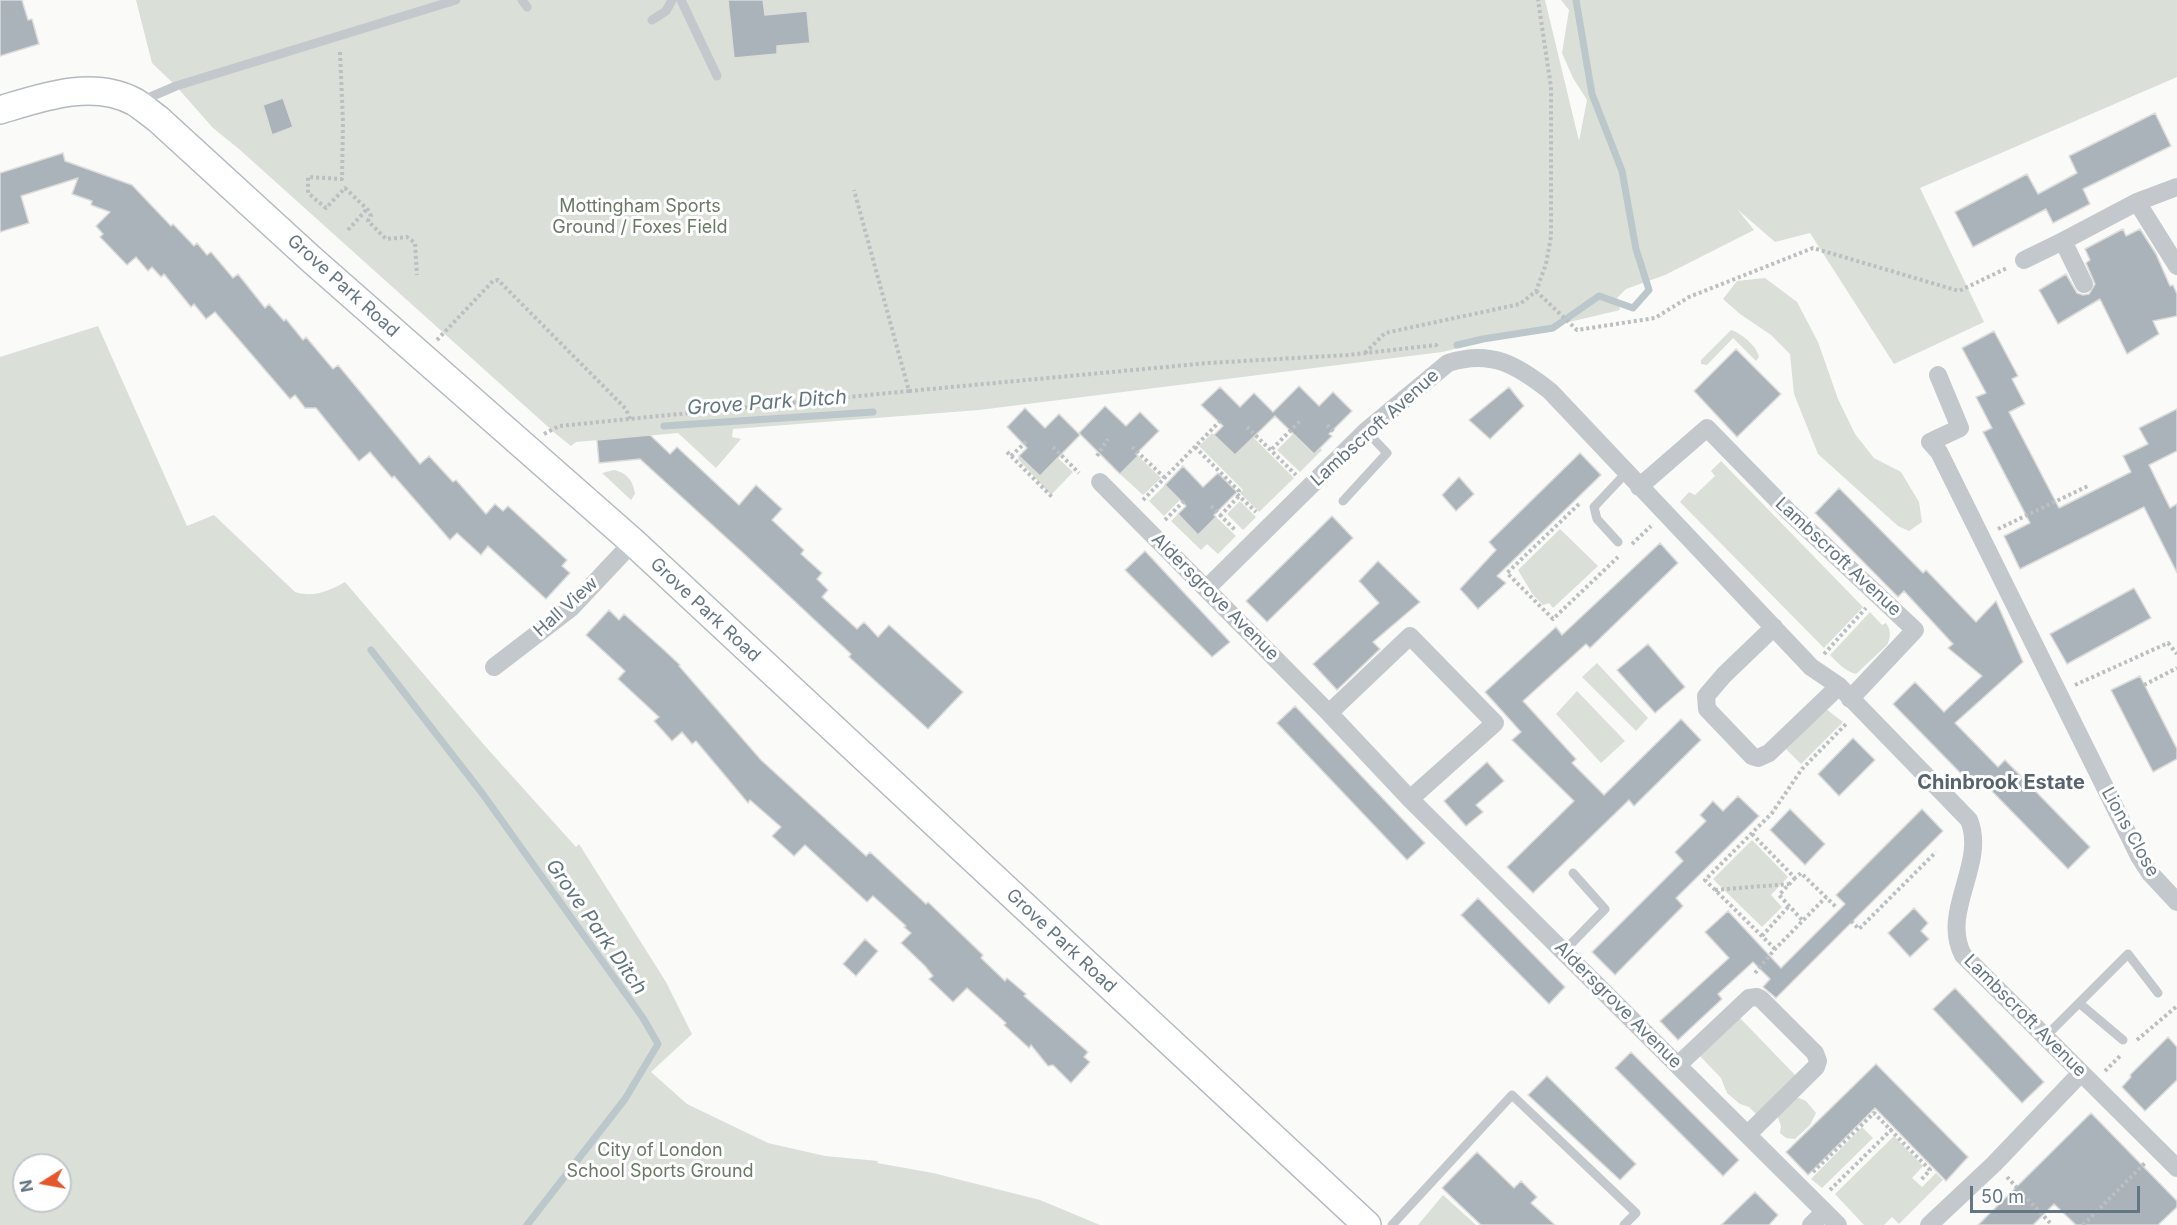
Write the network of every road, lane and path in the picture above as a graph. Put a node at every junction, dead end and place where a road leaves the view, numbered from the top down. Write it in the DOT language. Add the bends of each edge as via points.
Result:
graph roads {
  1 [pos="456,0"];
  2 [pos="672,0"];
  3 [pos="681,0"];
  4 [pos="1538,0"];
  5 [pos="652,20"];
  6 [pos="338,36"];
  7 [pos="717,76"];
  8 [pos="136,103"];
  9 [pos="0,110"];
  10 [pos="342,179"];
  11 [pos="2177,187"];
  12 [pos="345,188"];
  13 [pos="854,190"];
  14 [pos="2137,202"];
  15 [pos="367,209"];
  16 [pos="348,230"];
  17 [pos="2063,241"];
  18 [pos="2024,260"];
  19 [pos="2177,266"];
  20 [pos="417,275"];
  21 [pos="2084,284"];
  22 [pos="1536,291"];
  23 [pos="1436,345"];
  24 [pos="1364,353"];
  25 [pos="422,356"];
  26 [pos="1938,375"];
  27 [pos="909,391"];
  28 [pos="1222,419"];
  29 [pos="1302,419"];
  30 [pos="630,420"];
  31 [pos="1247,427"];
  32 [pos="1366,431"];
  33 [pos="1108,439"];
  34 [pos="1027,441"];
  35 [pos="527,447"];
  36 [pos="1053,447"];
  37 [pos="1132,447"];
  38 [pos="1195,447"];
  39 [pos="1272,449"];
  40 [pos="1097,456"];
  41 [pos="1079,473"];
  42 [pos="1626,473"];
  43 [pos="1165,478"];
  44 [pos="1300,479"];
  45 [pos="1100,482"];
  46 [pos="2090,485"];
  47 [pos="1639,487"];
  48 [pos="1239,496"];
  49 [pos="1053,498"];
  50 [pos="1186,499"];
  51 [pos="1143,501"];
  52 [pos="1343,501"];
  53 [pos="1581,502"];
  54 [pos="1211,506"];
  55 [pos="1220,516"];
  56 [pos="1260,517"];
  57 [pos="1164,522"];
  58 [pos="1655,522"];
  59 [pos="1241,536"];
  60 [pos="1981,537"];
  61 [pos="633,542"];
  62 [pos="1618,542"];
  63 [pos="1630,546"];
  64 [pos="1621,554"];
  65 [pos="1207,588"];
  66 [pos="1878,595"];
  67 [pos="1774,627"];
  68 [pos="2177,654"];
  69 [pos="494,667"];
  70 [pos="1811,668"];
  71 [pos="2177,669"];
  72 [pos="2144,685"];
  73 [pos="2058,693"];
  74 [pos="1850,698"];
  75 [pos="1329,713"];
  76 [pos="1410,799"];
  77 [pos="1752,834"];
  78 [pos="1935,852"];
  79 [pos="1573,873"];
  80 [pos="1795,878"];
  81 [pos="1790,884"];
  82 [pos="1715,890"];
  83 [pos="1826,897"];
  84 [pos="2177,902"];
  85 [pos="1789,906"];
  86 [pos="1836,907"];
  87 [pos="1803,921"];
  88 [pos="1851,921"];
  89 [pos="1762,936"];
  90 [pos="1775,949"];
  91 [pos="1564,951"];
  92 [pos="1755,974"];
  93 [pos="2158,993"];
  94 [pos="2079,1003"];
  95 [pos="2045,1037"];
  96 [pos="2123,1040"];
  97 [pos="1678,1065"];
  98 [pos="2081,1073"];
  99 [pos="1893,1128"];
  100 [pos="1748,1134"];
  101 [pos="2159,1150"];
  102 [pos="1994,1164"];
  103 [pos="2177,1168"];
  104 [pos="1811,1174"];
  105 [pos="1920,1181"];
  106 [pos="1820,1208"];
  107 [pos="1367,1225"];
  108 [pos="1392,1225"];
  109 [pos="1624,1225"];
  110 [pos="1811,1225"];
  111 [pos="1838,1225"];
  112 [pos="1929,1225"];
  113 [pos="2052,1225"];
  114 [pos="2083,1225"];
  1 -- 6 [label="lane"];
  2 -- 5 [label="lane" via="666,11"];
  3 -- 7 [label="lane"];
  4 -- 22 [label="path" via="1551,87 1551,237"];
  6 -- 8 [label="lane" via="176,86"];
  6 -- 10 [label="path"];
  8 -- 9 [label="main road, Grove Park Road" via="107,91 75,91"];
  8 -- 25 [label="main road, Grove Park Road"];
  10 -- 12 [label="path"];
  10 -- 12 [label="path" via="309,177 308,194 326,208"];
  11 -- 14 [label="street"];
  12 -- 15 [label="path"];
  13 -- 27 [label="path"];
  14 -- 17 [label="street"];
  14 -- 19 [label="street"];
  15 -- 16 [label="path"];
  15 -- 20 [label="path" via="371,216 368,221 386,239 407,237 415,243"];
  17 -- 18 [label="street"];
  17 -- 21 [label="street"];
  18 -- 22 [label="path" via="1959,291 1813,248 1689,297 1655,318 1577,330"];
  22 -- 24 [label="path" via="1520,304 1385,333"];
  23 -- 24 [label="path"];
  24 -- 27 [label="path" via="1208,363"];
  25 -- 30 [label="path" via="498,280 626,409"];
  25 -- 35 [label="main road, Grove Park Road"];
  26 -- 60 [label="street, Lions Close" via="1960,428 1930,442 1939,452"];
  27 -- 30 [label="path"];
  28 -- 38 [label="path"];
  29 -- 39 [label="path"];
  30 -- 35 [label="path" via="560,426"];
  31 -- 39 [label="path"];
  32 -- 42 [label="street, Lambscroft Avenue" via="1449,363 1465,357 1483,357 1520,369 1550,391"];
  32 -- 52 [label="lane" via="1387,453"];
  32 -- 65 [label="street, Lambscroft Avenue"];
  33 -- 40 [label="path"];
  34 -- 49 [label="path" via="1009,454"];
  35 -- 61 [label="main road, Grove Park Road"];
  36 -- 41 [label="path"];
  37 -- 43 [label="path"];
  38 -- 43 [label="path"];
  38 -- 48 [label="path" via="1239,491"];
  39 -- 44 [label="path"];
  42 -- 47 [label="street, Lambscroft Avenue"];
  42 -- 62 [label="lane" via="1594,507 1597,519"];
  43 -- 51 [label="path"];
  45 -- 65 [label="street, Aldersgrove Avenue"];
  46 -- 60 [label="path"];
  47 -- 66 [label="street, Lambscroft Avenue" via="1707,428"];
  47 -- 67 [label="street, Lambscroft Avenue"];
  48 -- 55 [label="path"];
  48 -- 56 [label="path"];
  50 -- 57 [label="path"];
  53 -- 64 [label="path" via="1507,573 1553,619"];
  54 -- 55 [label="path"];
  55 -- 59 [label="path"];
  58 -- 63 [label="path"];
  60 -- 73 [label="street, Lions Close"];
  61 -- 69 [label="street, Hall View" via="571,608"];
  61 -- 107 [label="main road, Grove Park Road"];
  65 -- 75 [label="street, Aldersgrove Avenue"];
  66 -- 70 [label="path"];
  66 -- 74 [label="street, Lambscroft Avenue" via="1915,630"];
  67 -- 70 [label="street, Lambscroft Avenue"];
  67 -- 74 [label="street" via="1706,696 1707,709 1752,756 1758,758 1769,753"];
  68 -- 73 [label="path" via="2168,643"];
  70 -- 74 [label="street, Lambscroft Avenue"];
  71 -- 72 [label="path"];
  73 -- 84 [label="street, Lions Close" via="2139,856"];
  74 -- 77 [label="path" via="1772,813"];
  74 -- 95 [label="street, Lambscroft Avenue" via="1969,820 1974,831 1973,845 1957,920 1958,946 1963,956"];
  75 -- 76 [label="street, Aldersgrove Avenue"];
  75 -- 76 [label="street" via="1410,636 1496,723"];
  76 -- 91 [label="street, Aldersgrove Avenue"];
  77 -- 80 [label="path"];
  77 -- 82 [label="path" via="1705,880"];
  78 -- 88 [label="path" via="1859,929"];
  79 -- 91 [label="lane" via="1605,909"];
  80 -- 81 [label="path"];
  80 -- 83 [label="path" via="1801,873"];
  81 -- 82 [label="path"];
  81 -- 85 [label="path" via="1779,895"];
  82 -- 89 [label="path"];
  83 -- 86 [label="path"];
  83 -- 87 [label="path"];
  85 -- 87 [label="path"];
  85 -- 89 [label="path"];
  87 -- 90 [label="path"];
  89 -- 90 [label="path"];
  90 -- 92 [label="path"];
  91 -- 97 [label="street, Aldersgrove Avenue"];
  93 -- 94 [label="lane" via="2128,954"];
  94 -- 95 [label="lane"];
  94 -- 96 [label="lane"];
  95 -- 98 [label="street, Lambscroft Avenue"];
  97 -- 100 [label="street, Aldersgrove Avenue"];
  97 -- 100 [label="street" via="1749,998 1761,999 1815,1053 1818,1061"];
  98 -- 101 [label="street, Lambscroft Avenue"];
  98 -- 102 [label="street"];
  99 -- 104 [label="path" via="1874,1113"];
  99 -- 105 [label="path" via="1930,1170"];
  99 -- 106 [label="path"];
  100 -- 106 [label="street, Aldersgrove Avenue"];
  101 -- 103 [label="street, Lambscroft Avenue"];
  101 -- 114 [label="path"];
  102 -- 112 [label="street"];
  102 -- 113 [label="path"];
  106 -- 110 [label="street"];
  106 -- 111 [label="street, Aldersgrove Avenue"];
  108 -- 109 [label="lane" via="1512,1095 1636,1213"];
}
